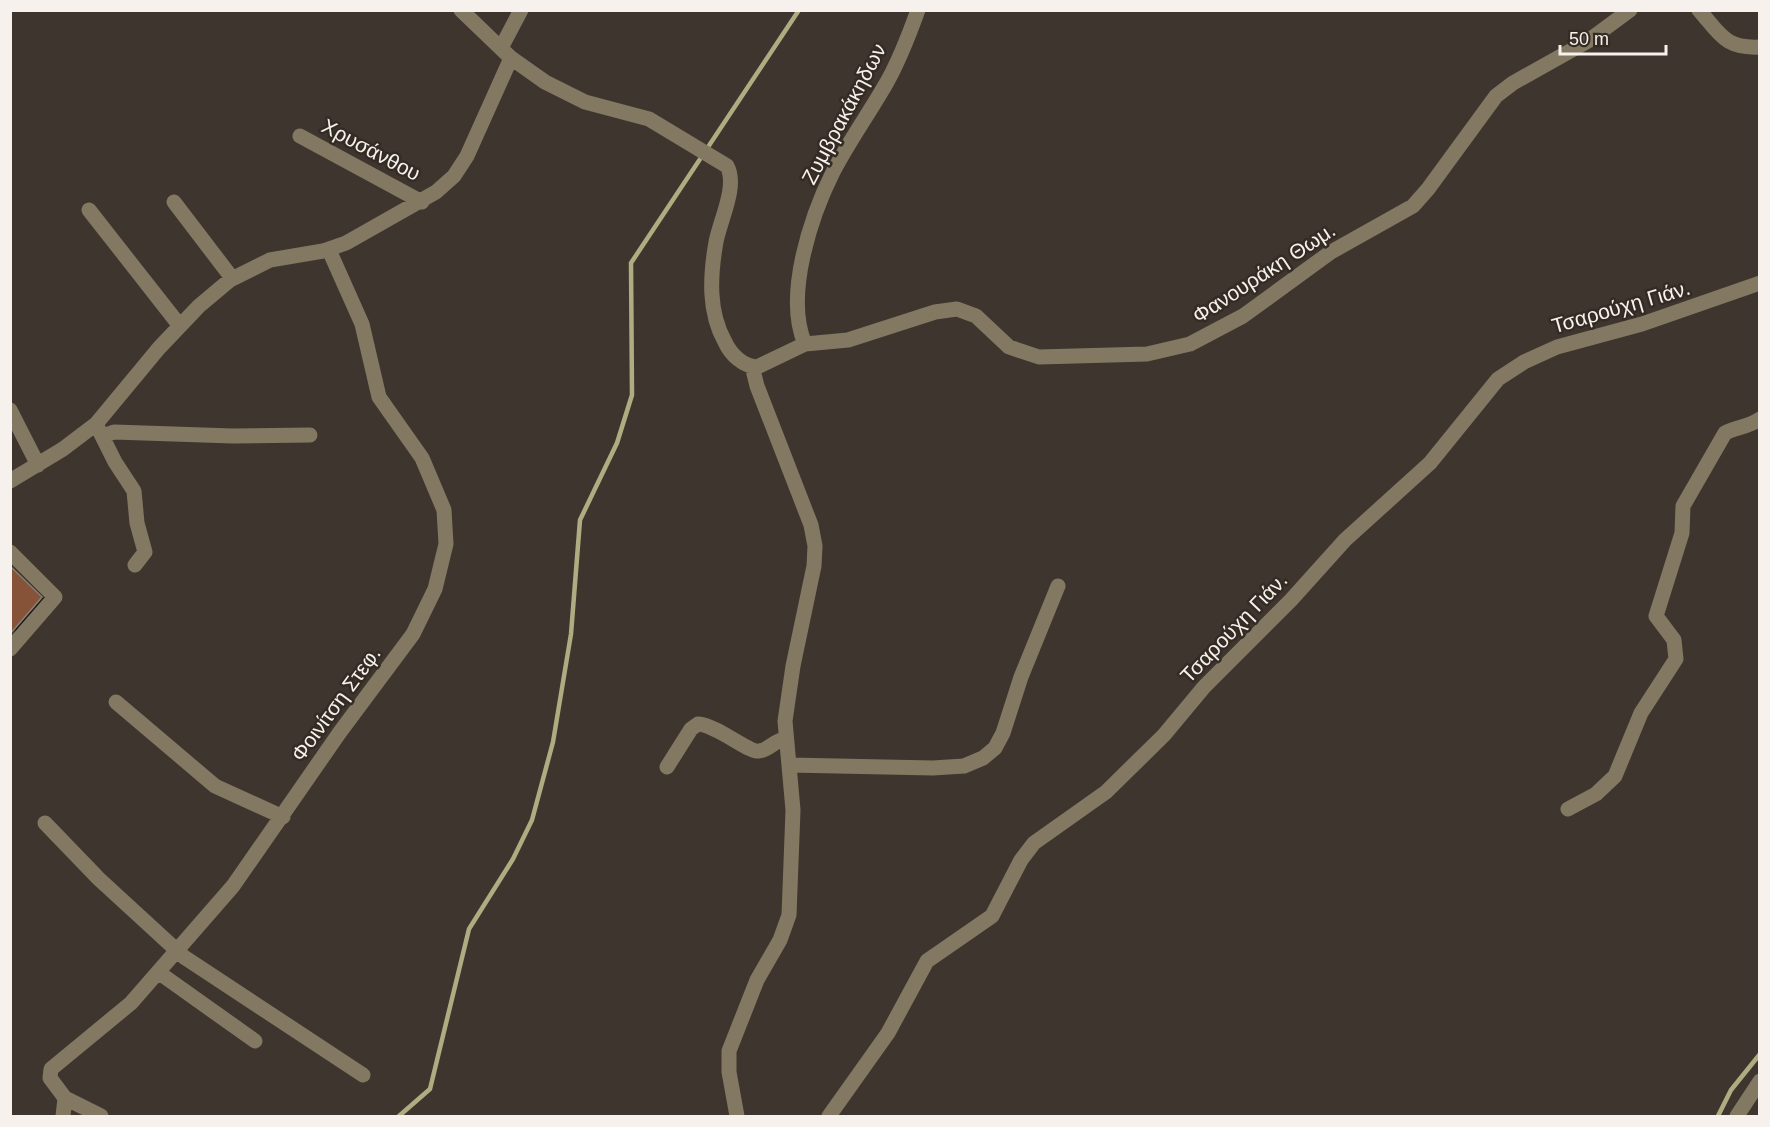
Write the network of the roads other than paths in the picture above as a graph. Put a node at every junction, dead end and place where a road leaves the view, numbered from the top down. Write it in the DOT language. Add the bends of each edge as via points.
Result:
graph roads {
  1 [pos="461,10"];
  2 [pos="520,10"];
  3 [pos="918,10"];
  4 [pos="1630,10"];
  5 [pos="1700,10"];
  6 [pos="1760,47"];
  7 [pos="506,53"];
  8 [pos="300,136"];
  9 [pos="174,202"];
  10 [pos="422,202"];
  11 [pos="89,210"];
  12 [pos="329,249"];
  13 [pos="232,278"];
  14 [pos="1760,283"];
  15 [pos="180,326"];
  16 [pos="804,344"];
  17 [pos="752,366"];
  18 [pos="10,410"];
  19 [pos="1760,419"];
  20 [pos="99,430"];
  21 [pos="310,435"];
  22 [pos="38,465"];
  23 [pos="10,481"];
  24 [pos="10,552"];
  25 [pos="135,565"];
  26 [pos="1058,586"];
  27 [pos="10,649"];
  28 [pos="116,702"];
  29 [pos="785,739"];
  30 [pos="789,765"];
  31 [pos="667,767"];
  32 [pos="1568,809"];
  33 [pos="283,817"];
  34 [pos="45,822"];
  35 [pos="177,950"];
  36 [pos="158,972"];
  37 [pos="255,1041"];
  38 [pos="363,1075"];
  39 [pos="1760,1081"];
  40 [pos="65,1098"];
  41 [pos="63,1116"];
  42 [pos="101,1116"];
  43 [pos="737,1116"];
  44 [pos="829,1116"];
  45 [pos="1737,1116"];
  1 -- 7 [label="street"];
  2 -- 7 [label="street"];
  3 -- 16 [label="street, Ζυμβρακάκηδων" via="888,80 838,162 818,209 799,287 798,322"];
  4 -- 16 [label="street, Φανουράκη Θωμ." via="1588,41 1496,96 1413,206 1331,252 1243,316 1190,344 1147,354 1039,357 1009,347 976,316 957,309 935,312 848,340"];
  5 -- 6 [label="street" via="1727,41"];
  7 -- 10 [label="street" via="463,163 449,181"];
  7 -- 17 [label="street" via="562,92 649,119 722,162 731,178 716,243 713,309 730,350"];
  8 -- 10 [label="street, Χρυσάνθου"];
  9 -- 13 [label="street"];
  10 -- 12 [label="street"];
  11 -- 15 [label="street"];
  12 -- 13 [label="street" via="270,261"];
  12 -- 33 [label="street, Φοινίτση Στεφ." via="362,324 379,397 408,436 438,491 446,522 446,544 435,589 418,626"];
  13 -- 15 [label="street"];
  14 -- 44 [label="street, Τσαρούχη Γιάν." via="1642,324 1557,347 1498,379 1430,463 1345,540 1204,687 1164,735 1106,792 1034,843 992,916 927,961 888,1033"];
  15 -- 20 [label="street" via="143,366"];
  16 -- 17 [label="street, Φανουράκη Θωμ." via="769,363"];
  17 -- 29 [label="street" via="811,525 815,546 788,697"];
  18 -- 22 [label="street"];
  19 -- 32 [label="street" via="1725,434 1683,506 1682,533 1656,616 1674,640 1677,651 1670,671 1641,713 1615,776 1596,794"];
  20 -- 21 [label="street"];
  20 -- 22 [label="street"];
  20 -- 25 [label="street" via="135,494 145,552"];
  22 -- 23 [label="street"];
  24 -- 27 [label="street" via="55,597"];
  26 -- 30 [label="street" via="1003,733 995,748 983,758 964,766 933,768"];
  28 -- 33 [label="street" via="215,786"];
  29 -- 30 [label="street"];
  29 -- 31 [label="street" via="754,751 730,736 698,724"];
  30 -- 43 [label="street" via="794,823 789,915 729,1051"];
  33 -- 35 [label="street, Φοινίτση Στεφ." via="233,886"];
  34 -- 35 [label="street" via="99,879"];
  35 -- 36 [label="street, Φοινίτση Στεφ."];
  35 -- 38 [label="street"];
  36 -- 37 [label="street"];
  36 -- 40 [label="street, Φοινίτση Στεφ." via="113,1019 51,1069 50,1078"];
  39 -- 45 [label="street"];
  40 -- 41 [label="street"];
  40 -- 42 [label="street"];
}
